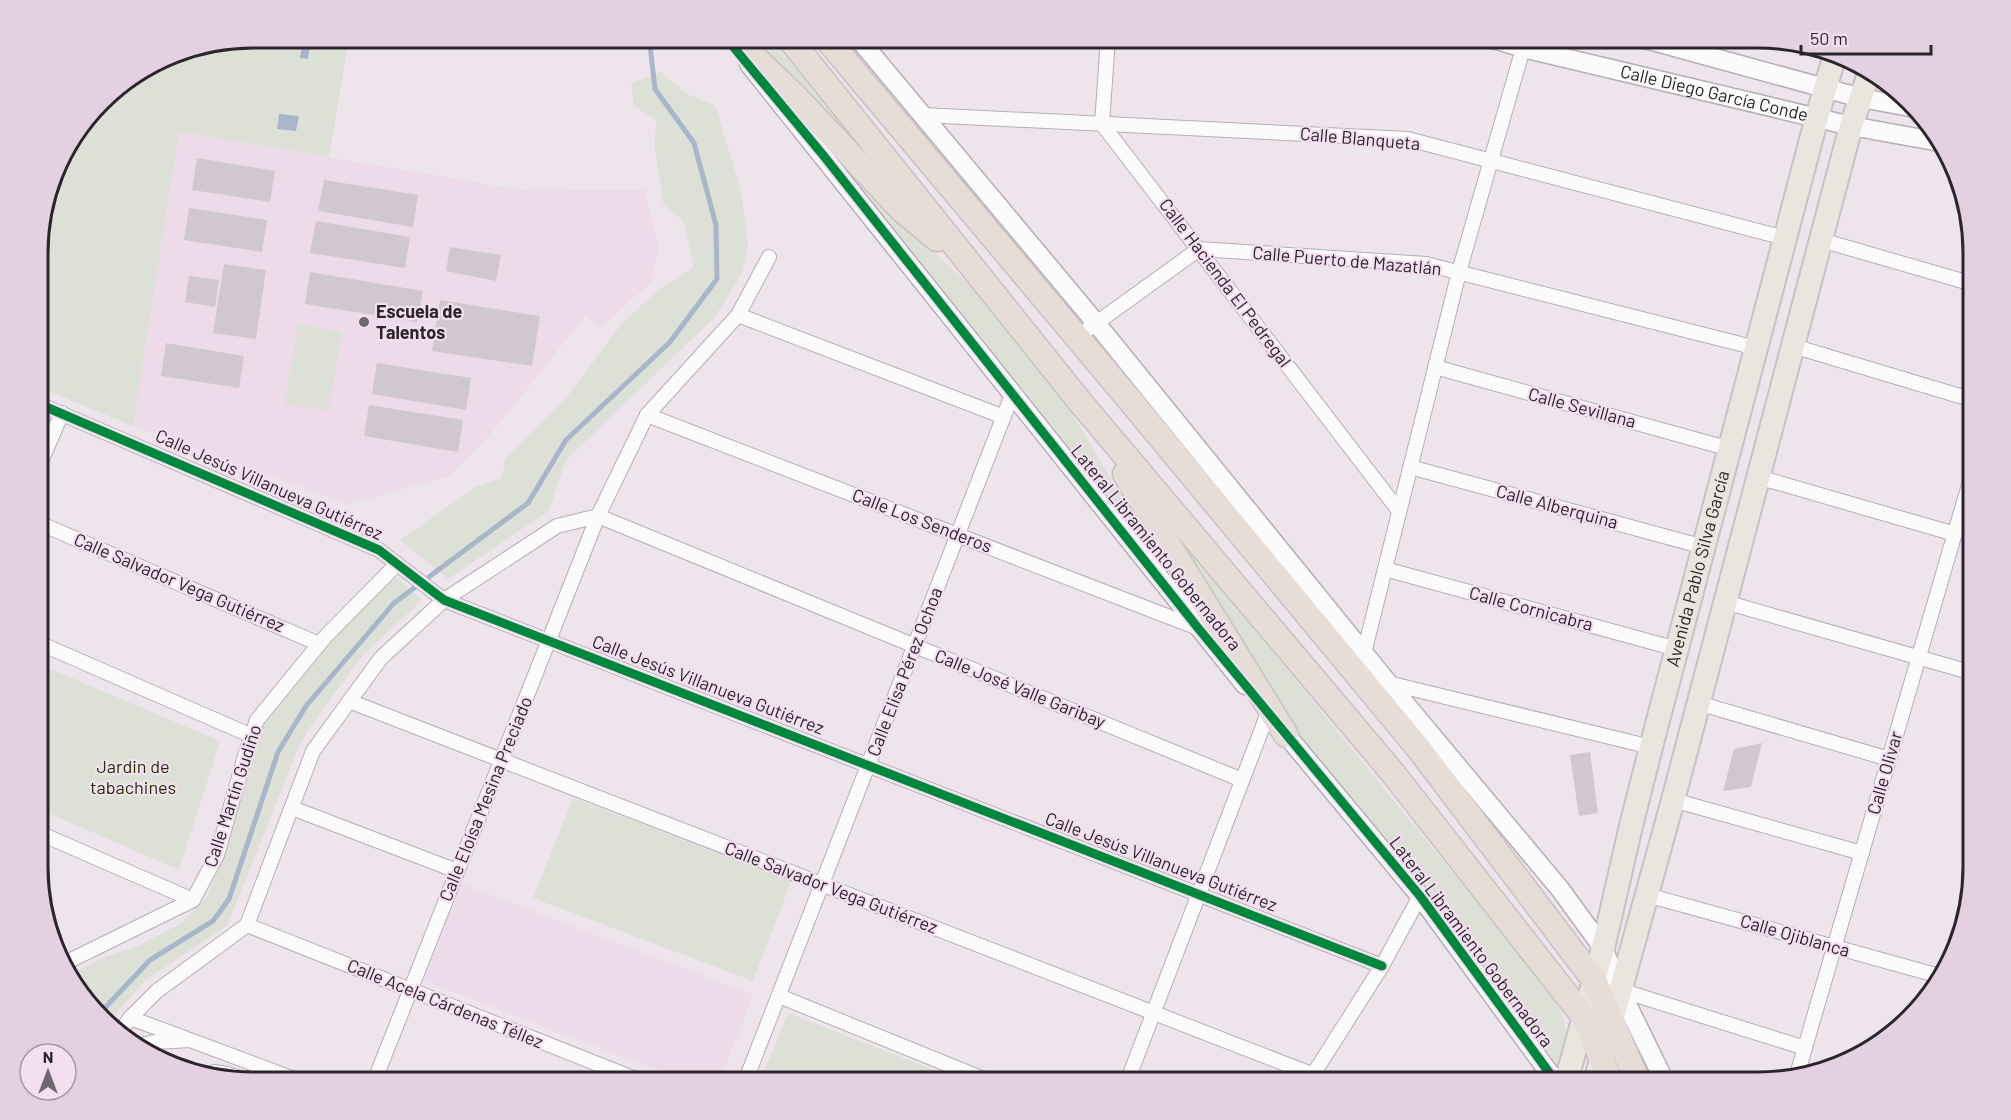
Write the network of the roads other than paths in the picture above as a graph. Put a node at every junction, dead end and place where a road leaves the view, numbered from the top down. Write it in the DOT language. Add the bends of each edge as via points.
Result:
graph roads {
  1 [pos="734,48"];
  2 [pos="745,48"];
  3 [pos="797,48"];
  4 [pos="834,48"];
  5 [pos="866,48"];
  6 [pos="1107,48"];
  7 [pos="1524,48"];
  8 [pos="1545,48"];
  9 [pos="1678,48"];
  10 [pos="1833,62"];
  11 [pos="1867,79"];
  12 [pos="1824,88"];
  13 [pos="1861,98"];
  14 [pos="1900,105"];
  15 [pos="923,115"];
  16 [pos="1817,117"];
  17 [pos="1102,124"];
  18 [pos="1851,126"];
  19 [pos="1929,140"];
  20 [pos="1491,161"];
  21 [pos="1785,238"];
  22 [pos="1821,240"];
  23 [pos="1199,249"];
  24 [pos="769,257"];
  25 [pos="978,272"];
  26 [pos="1459,272"];
  27 [pos="1963,281"];
  28 [pos="738,315"];
  29 [pos="1096,323"];
  30 [pos="1077,337"];
  31 [pos="1793,346"];
  32 [pos="1756,348"];
  33 [pos="1435,367"];
  34 [pos="1012,395"];
  35 [pos="1963,397"];
  36 [pos="1081,403"];
  37 [pos="48,408"];
  38 [pos="62,414"];
  39 [pos="647,415"];
  40 [pos="1004,417"];
  41 [pos="48,446"];
  42 [pos="1730,448"];
  43 [pos="1410,467"];
  44 [pos="1758,477"];
  45 [pos="1963,506"];
  46 [pos="1399,512"];
  47 [pos="598,516"];
  48 [pos="48,527"];
  49 [pos="1955,534"];
  50 [pos="958,535"];
  51 [pos="1704,547"];
  52 [pos="397,564"];
  53 [pos="1385,569"];
  54 [pos="444,600"];
  55 [pos="1725,602"];
  56 [pos="1198,628"];
  57 [pos="548,641"];
  58 [pos="319,644"];
  59 [pos="915,646"];
  60 [pos="48,648"];
  61 [pos="1677,649"];
  62 [pos="1364,653"];
  63 [pos="1918,658"];
  64 [pos="1963,670"];
  65 [pos="1388,683"];
  66 [pos="349,701"];
  67 [pos="1698,703"];
  68 [pos="1268,713"];
  69 [pos="1286,735"];
  70 [pos="252,736"];
  71 [pos="1651,747"];
  72 [pos="1889,759"];
  73 [pos="501,760"];
  74 [pos="868,766"];
  75 [pos="1242,780"];
  76 [pos="1673,800"];
  77 [pos="292,808"];
  78 [pos="48,837"];
  79 [pos="1862,853"];
  80 [pos="457,871"];
  81 [pos="822,885"];
  82 [pos="1198,894"];
  83 [pos="1647,895"];
  84 [pos="1420,896"];
  85 [pos="193,900"];
  86 [pos="247,925"];
  87 [pos="1834,947"];
  88 [pos="1603,948"];
  89 [pos="70,960"];
  90 [pos="1382,966"];
  91 [pos="1934,974"];
  92 [pos="1594,980"];
  93 [pos="411,990"];
  94 [pos="1620,990"];
  95 [pos="779,996"];
  96 [pos="1153,1013"];
  97 [pos="1584,1017"];
  98 [pos="130,1018"];
  99 [pos="1612,1018"];
  100 [pos="124,1027"];
  101 [pos="190,1040"];
  102 [pos="148,1044"];
  103 [pos="1804,1048"];
  104 [pos="1799,1067"];
  105 [pos="1598,1071"];
  106 [pos="273,1072"];
  107 [pos="378,1072"];
  108 [pos="618,1072"];
  109 [pos="749,1072"];
  110 [pos="966,1072"];
  111 [pos="1131,1072"];
  112 [pos="1293,1072"];
  113 [pos="1314,1072"];
  114 [pos="1549,1072"];
  115 [pos="1569,1072"];
  116 [pos="1634,1072"];
  117 [pos="1660,1072"];
  1 -- 34 [label="street, Lateral Libramiento Gobernadora"];
  2 -- 25 [label="highway" via="902,210"];
  3 -- 25 [label="highway"];
  4 -- 30 [label="highway"];
  5 -- 15 [label="street"];
  6 -- 17 [label="street"];
  7 -- 20 [label="street"];
  8 -- 16 [label="street, Calle Diego García Conde"];
  9 -- 12 [label="street, Calle Diego García Conde"];
  10 -- 12 [label="main road, Avenida Pablo Silva García"];
  11 -- 13 [label="main road, Avenida Pablo Silva García"];
  12 -- 13 [label="street, Calle Diego García Conde"];
  12 -- 16 [label="main road, Avenida Pablo Silva García"];
  13 -- 14 [label="street, Calle Diego García Conde"];
  13 -- 18 [label="main road, Avenida Pablo Silva García"];
  15 -- 17 [label="street, Calle Blanqueta"];
  15 -- 29 [label="street"];
  16 -- 18 [label="street, Calle Diego García Conde"];
  16 -- 21 [label="main road, Avenida Pablo Silva García"];
  17 -- 20 [label="street, Calle Blanqueta" via="1408,139"];
  17 -- 23 [label="street, Calle Hacienda El Pedregal"];
  18 -- 19 [label="street, Calle Diego García Conde"];
  18 -- 22 [label="main road, Avenida Pablo Silva García"];
  20 -- 21 [label="street, Calle Blanqueta"];
  20 -- 26 [label="street"];
  21 -- 32 [label="main road, Avenida Pablo Silva García"];
  22 -- 27 [label="street"];
  22 -- 31 [label="main road, Avenida Pablo Silva García"];
  23 -- 26 [label="street, Calle Puerto de Mazatlán" via="1426,264"];
  23 -- 29 [label="street"];
  23 -- 46 [label="street, Calle Hacienda El Pedregal"];
  24 -- 28 [label="street, Calle Eloísa Mesina Preciado"];
  25 -- 36 [label="highway"];
  26 -- 32 [label="street, Calle Puerto de Mazatlán"];
  26 -- 33 [label="street"];
  28 -- 39 [label="street, Calle Eloísa Mesina Preciado"];
  28 -- 40 [label="street"];
  29 -- 30 [label="street"];
  29 -- 62 [label="street"];
  30 -- 92 [label="highway" via="1419,749"];
  31 -- 35 [label="street"];
  31 -- 44 [label="main road, Avenida Pablo Silva García"];
  32 -- 42 [label="main road, Avenida Pablo Silva García"];
  33 -- 42 [label="street, Calle Sevillana"];
  33 -- 43 [label="street"];
  34 -- 40 [label="street, Calle Elisa Pérez Ochoa"];
  34 -- 56 [label="street, Lateral Libramiento Gobernadora"];
  36 -- 69 [label="highway"];
  36 -- 97 [label="highway" via="1392,772"];
  37 -- 38 [label="street, Calle Jesús Villanueva Gutiérrez"];
  38 -- 41 [label="street"];
  38 -- 52 [label="street, Calle Jesús Villanueva Gutiérrez" via="379,550"];
  39 -- 47 [label="street, Calle Eloísa Mesina Preciado"];
  39 -- 50 [label="street, Calle Los Senderos"];
  40 -- 50 [label="street, Calle Elisa Pérez Ochoa"];
  42 -- 51 [label="main road, Avenida Pablo Silva García"];
  43 -- 46 [label="street"];
  43 -- 51 [label="street, Calle Alberquina"];
  44 -- 49 [label="street"];
  44 -- 55 [label="main road, Avenida Pablo Silva García"];
  45 -- 49 [label="street, Calle Olivar"];
  46 -- 53 [label="street"];
  47 -- 54 [label="street" via="557,526"];
  47 -- 57 [label="street, Calle Eloísa Mesina Preciado"];
  47 -- 59 [label="street, Calle José Valle Garibay"];
  48 -- 58 [label="street, Calle Salvador Vega Gutiérrez"];
  49 -- 63 [label="street, Calle Olivar"];
  50 -- 56 [label="street, Calle Los Senderos"];
  50 -- 59 [label="street, Calle Elisa Pérez Ochoa"];
  51 -- 61 [label="main road, Avenida Pablo Silva García"];
  52 -- 54 [label="street, Calle Jesús Villanueva Gutiérrez"];
  52 -- 58 [label="street, Calle Martín Gudiño"];
  53 -- 61 [label="street, Calle Cornicabra"];
  53 -- 62 [label="street"];
  54 -- 57 [label="street, Calle Jesús Villanueva Gutiérrez"];
  54 -- 66 [label="street" via="381,658"];
  55 -- 63 [label="street"];
  55 -- 67 [label="main road, Avenida Pablo Silva García"];
  56 -- 68 [label="street, Lateral Libramiento Gobernadora"];
  57 -- 73 [label="street, Calle Eloísa Mesina Preciado"];
  57 -- 74 [label="street, Calle Jesús Villanueva Gutiérrez"];
  58 -- 70 [label="street, Calle Martín Gudiño" via="257,720"];
  59 -- 74 [label="street, Calle Elisa Pérez Ochoa"];
  59 -- 75 [label="street, Calle José Valle Garibay"];
  60 -- 70 [label="street"];
  61 -- 71 [label="main road, Avenida Pablo Silva García"];
  62 -- 65 [label="street"];
  63 -- 64 [label="street"];
  63 -- 72 [label="street, Calle Olivar"];
  65 -- 71 [label="street"];
  65 -- 88 [label="street" via="1560,889"];
  66 -- 73 [label="street, Calle Salvador Vega Gutiérrez"];
  66 -- 77 [label="street" via="313,751"];
  67 -- 72 [label="street"];
  67 -- 76 [label="main road, Avenida Pablo Silva García"];
  68 -- 69 [label="street, Lateral Libramiento Gobernadora"];
  68 -- 75 [label="street"];
  69 -- 84 [label="street, Lateral Libramiento Gobernadora"];
  70 -- 85 [label="street, Calle Martín Gudiño" via="217,855"];
  71 -- 88 [label="main road, Avenida Pablo Silva García"];
  72 -- 79 [label="street, Calle Olivar"];
  73 -- 80 [label="street, Calle Eloísa Mesina Preciado"];
  73 -- 81 [label="street, Calle Salvador Vega Gutiérrez"];
  74 -- 81 [label="street, Calle Elisa Pérez Ochoa"];
  74 -- 82 [label="street, Calle Jesús Villanueva Gutiérrez"];
  75 -- 82 [label="street"];
  76 -- 79 [label="street"];
  76 -- 83 [label="main road, Avenida Pablo Silva García"];
  77 -- 80 [label="street"];
  77 -- 86 [label="street"];
  78 -- 85 [label="street"];
  79 -- 87 [label="street, Calle Olivar"];
  80 -- 93 [label="street, Calle Eloísa Mesina Preciado"];
  81 -- 95 [label="street, Calle Elisa Pérez Ochoa"];
  81 -- 96 [label="street, Calle Salvador Vega Gutiérrez"];
  82 -- 90 [label="street, Calle Jesús Villanueva Gutiérrez"];
  82 -- 96 [label="street"];
  83 -- 87 [label="street, Calle Ojiblanca"];
  83 -- 94 [label="main road, Avenida Pablo Silva García"];
  84 -- 90 [label="street"];
  84 -- 114 [label="street, Lateral Libramiento Gobernadora"];
  85 -- 89 [label="street"];
  86 -- 93 [label="street, Calle Acela Cárdenas Téllez"];
  86 -- 98 [label="street" via="157,992"];
  87 -- 91 [label="street, Calle Ojiblanca"];
  87 -- 103 [label="street, Calle Olivar"];
  88 -- 92 [label="main road, Avenida Pablo Silva García"];
  88 -- 94 [label="street"];
  90 -- 113 [label="street"];
  92 -- 97 [label="main road, Avenida Pablo Silva García"];
  92 -- 99 [label="highway"];
  93 -- 107 [label="street, Calle Eloísa Mesina Preciado"];
  93 -- 108 [label="street, Calle Acela Cárdenas Téllez"];
  94 -- 99 [label="main road, Avenida Pablo Silva García"];
  94 -- 103 [label="street"];
  94 -- 117 [label="street"];
  95 -- 109 [label="street, Calle Elisa Pérez Ochoa"];
  95 -- 110 [label="street"];
  96 -- 111 [label="street"];
  96 -- 112 [label="street, Calle Salvador Vega Gutiérrez"];
  97 -- 105 [label="highway"];
  97 -- 115 [label="main road, Avenida Pablo Silva García"];
  98 -- 100 [label="street"];
  98 -- 101 [label="street"];
  99 -- 105 [label="main road, Avenida Pablo Silva García"];
  99 -- 116 [label="highway"];
  101 -- 102 [label="street"];
  101 -- 106 [label="street"];
  103 -- 104 [label="street, Calle Olivar"];
}
